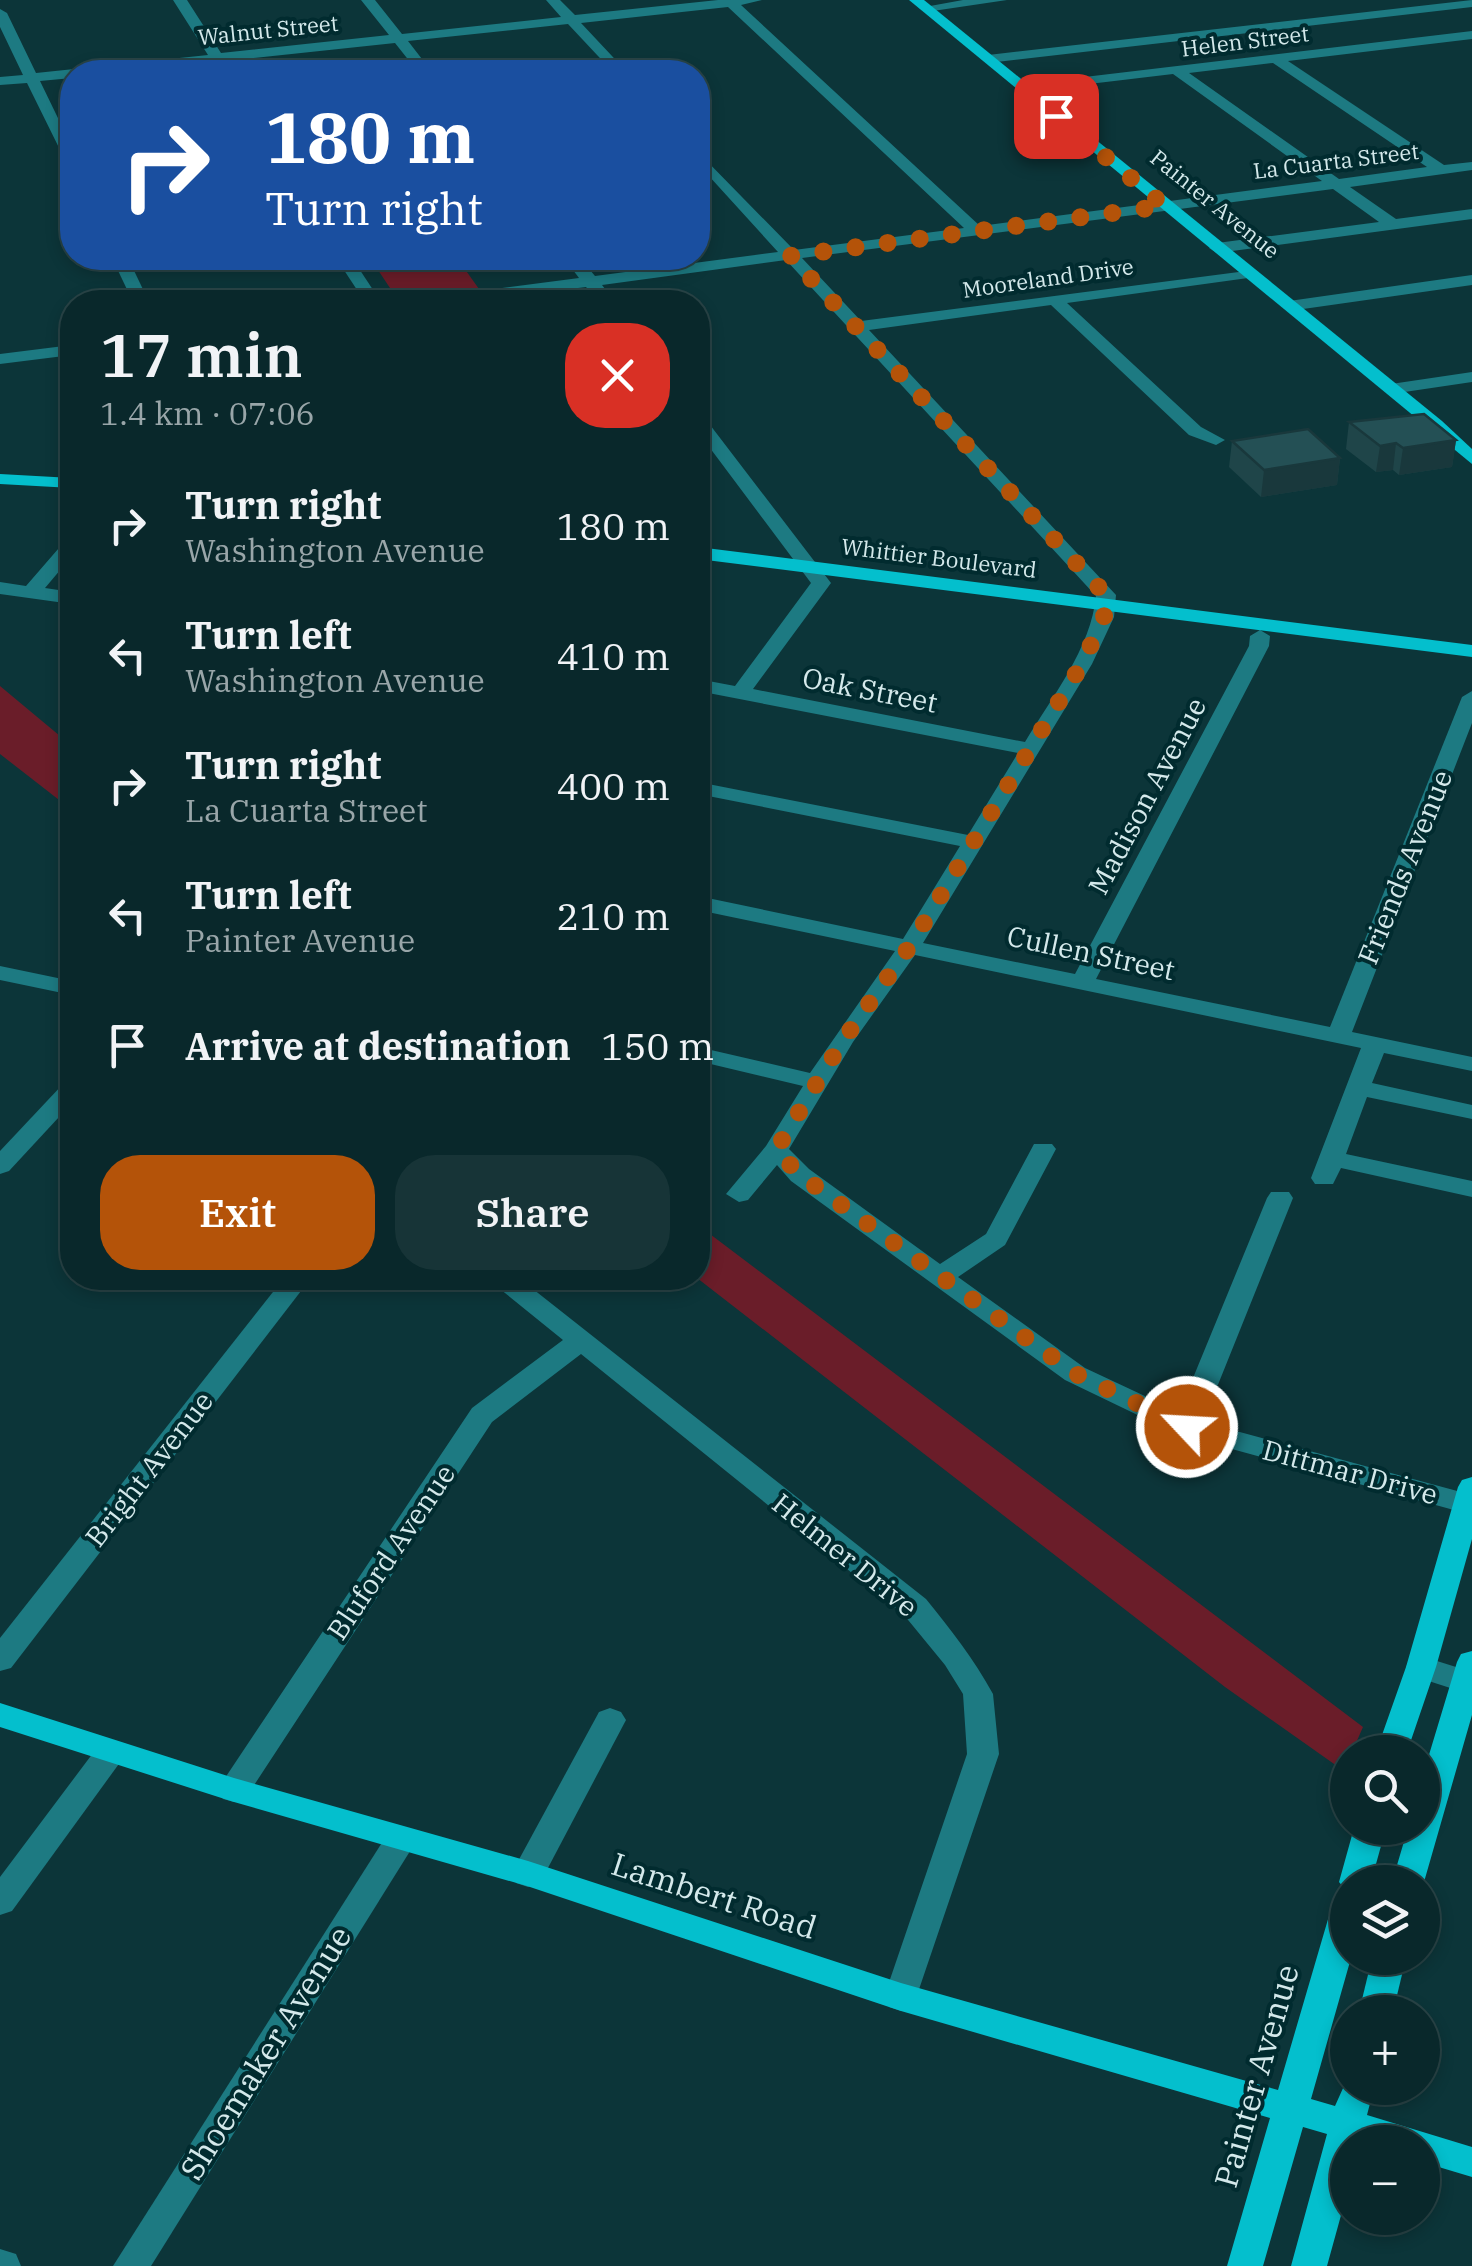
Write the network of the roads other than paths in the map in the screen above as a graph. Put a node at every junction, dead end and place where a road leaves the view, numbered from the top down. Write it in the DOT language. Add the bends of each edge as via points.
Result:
graph roads {
  1 [pos="180,0"];
  2 [pos="368,0"];
  3 [pos="552,0"];
  4 [pos="755,0"];
  5 [pos="1000,0"];
  6 [pos="731,2"];
  7 [pos="1472,3"];
  8 [pos="921,4"];
  9 [pos="0,13"];
  10 [pos="571,20"];
  11 [pos="1472,35"];
  12 [pos="398,38"];
  13 [pos="218,58"];
  14 [pos="1275,58"];
  15 [pos="988,59"];
  16 [pos="199,60"];
  17 [pos="415,60"];
  18 [pos="609,60"];
  19 [pos="1176,70"];
  20 [pos="60,75"];
  21 [pos="32,78"];
  22 [pos="0,82"];
  23 [pos="1022,88"];
  24 [pos="60,136"];
  25 [pos="710,169"];
  26 [pos="1461,170"];
  27 [pos="1336,184"];
  28 [pos="1165,206"];
  29 [pos="1472,214"];
  30 [pos="1394,224"];
  31 [pos="978,231"];
  32 [pos="1217,248"];
  33 [pos="790,256"];
  34 [pos="710,267"];
  35 [pos="582,270"];
  36 [pos="683,270"];
  37 [pos="1248,273"];
  38 [pos="1472,280"];
  39 [pos="592,282"];
  40 [pos="528,290"];
  41 [pos="598,290"];
  42 [pos="1056,300"];
  43 [pos="1289,306"];
  44 [pos="855,327"];
  45 [pos="60,352"];
  46 [pos="0,360"];
  47 [pos="1472,377"];
  48 [pos="1391,389"];
  49 [pos="710,437"];
  50 [pos="1216,440"];
  51 [pos="1472,459"];
  52 [pos="0,468"];
  53 [pos="29,478"];
  54 [pos="0,479"];
  55 [pos="60,482"];
  56 [pos="710,555"];
  57 [pos="60,559"];
  58 [pos="710,569"];
  59 [pos="815,575"];
  60 [pos="0,588"];
  61 [pos="31,592"];
  62 [pos="60,596"];
  63 [pos="1105,610"];
  64 [pos="1260,636"];
  65 [pos="1472,650"];
  66 [pos="1472,658"];
  67 [pos="710,688"];
  68 [pos="740,694"];
  69 [pos="1472,697"];
  70 [pos="1031,749"];
  71 [pos="710,790"];
  72 [pos="972,842"];
  73 [pos="710,905"];
  74 [pos="910,946"];
  75 [pos="0,973"];
  76 [pos="1083,982"];
  77 [pos="60,986"];
  78 [pos="1338,1036"];
  79 [pos="1374,1044"];
  80 [pos="710,1057"];
  81 [pos="1472,1064"];
  82 [pos="818,1082"];
  83 [pos="1359,1088"];
  84 [pos="60,1101"];
  85 [pos="1472,1112"];
  86 [pos="1043,1148"];
  87 [pos="776,1150"];
  88 [pos="0,1166"];
  89 [pos="1472,1189"];
  90 [pos="739,1194"];
  91 [pos="1280,1198"];
  92 [pos="940,1276"];
  93 [pos="289,1290"];
  94 [pos="517,1290"];
  95 [pos="579,1342"];
  96 [pos="1187,1427"];
  97 [pos="1470,1499"];
  98 [pos="0,1660"];
  99 [pos="1421,1667"];
  100 [pos="1470,1676"];
  101 [pos="0,1715"];
  102 [pos="610,1720"];
  103 [pos="1398,1735"];
  104 [pos="110,1753"];
  105 [pos="234,1790"];
  106 [pos="400,1840"];
  107 [pos="1413,1865"];
  108 [pos="528,1874"];
  109 [pos="0,1902"];
  110 [pos="1330,1969"];
  111 [pos="900,1997"];
  112 [pos="1353,2105"];
  113 [pos="1288,2108"];
  114 [pos="1348,2125"];
  115 [pos="1440,2152"];
  116 [pos="1472,2162"];
  117 [pos="1330,2190"];
  118 [pos="131,2266"];
  119 [pos="1244,2266"];
  120 [pos="1309,2266"];
  1 -- 13 [label="street"];
  2 -- 12 [label="street"];
  3 -- 10 [label="street"];
  4 -- 6 [label="street, Walnut Street"];
  5 -- 8 [label="street"];
  6 -- 10 [label="street, Walnut Street"];
  6 -- 31 [label="street"];
  7 -- 15 [label="street"];
  8 -- 15 [label="main road, Painter Avenue"];
  9 -- 21 [label="street"];
  10 -- 12 [label="street, Walnut Street"];
  10 -- 18 [label="street"];
  11 -- 14 [label="street, Helen Street"];
  12 -- 13 [label="street, Walnut Street"];
  12 -- 17 [label="street"];
  13 -- 16 [label="street, Walnut Street"];
  14 -- 19 [label="street, Helen Street"];
  14 -- 26 [label="street"];
  15 -- 23 [label="main road, Painter Avenue"];
  19 -- 23 [label="street, Helen Street"];
  19 -- 27 [label="street"];
  20 -- 21 [label="street"];
  21 -- 22 [label="street"];
  21 -- 24 [label="street"];
  23 -- 28 [label="main road, Painter Avenue"];
  25 -- 33 [label="street"];
  26 -- 27 [label="street, La Cuarta Street"];
  27 -- 28 [label="street, La Cuarta Street"];
  27 -- 30 [label="street"];
  28 -- 31 [label="street, La Cuarta Street"];
  28 -- 32 [label="main road, Painter Avenue"];
  29 -- 30 [label="street"];
  30 -- 32 [label="street"];
  31 -- 33 [label="street, La Cuarta Street"];
  32 -- 37 [label="main road, Painter Avenue"];
  33 -- 34 [label="street, La Cuarta Street"];
  33 -- 44 [label="street"];
  35 -- 39 [label="street"];
  36 -- 39 [label="street, La Cuarta Street"];
  37 -- 42 [label="street, Mooreland Drive"];
  37 -- 43 [label="main road, Painter Avenue"];
  38 -- 43 [label="street"];
  39 -- 40 [label="street, La Cuarta Street"];
  39 -- 41 [label="street"];
  42 -- 44 [label="street, Mooreland Drive"];
  42 -- 50 [label="street" via="1195,431"];
  43 -- 48 [label="main road, Painter Avenue"];
  44 -- 63 [label="street" via="1106,595"];
  45 -- 46 [label="street"];
  47 -- 48 [label="street"];
  48 -- 51 [label="main road, Painter Avenue"];
  49 -- 59 [label="street"];
  52 -- 53 [label="main road"];
  53 -- 54 [label="main road"];
  53 -- 55 [label="main road"];
  56 -- 59 [label="main road, Whittier Boulevard"];
  57 -- 61 [label="street"];
  58 -- 59 [label="main road, Whittier Boulevard"];
  59 -- 63 [label="main road, Whittier Boulevard"];
  59 -- 68 [label="street"];
  60 -- 61 [label="street"];
  61 -- 62 [label="street"];
  63 -- 64 [label="main road, Whittier Boulevard"];
  63 -- 65 [label="main road, Whittier Boulevard"];
  63 -- 70 [label="street" via="1082,664"];
  64 -- 66 [label="main road, Whittier Boulevard"];
  64 -- 76 [label="street, Madison Avenue"];
  67 -- 68 [label="street, Oak Street"];
  68 -- 70 [label="street, Oak Street"];
  69 -- 78 [label="street, Friends Avenue"];
  70 -- 72 [label="street"];
  71 -- 72 [label="street"];
  72 -- 74 [label="street"];
  73 -- 74 [label="street, Cullen Street"];
  74 -- 76 [label="street, Cullen Street"];
  74 -- 82 [label="street"];
  75 -- 77 [label="street"];
  76 -- 78 [label="street, Cullen Street"];
  78 -- 79 [label="street, Cullen Street"];
  79 -- 81 [label="street, Cullen Street"];
  79 -- 83 [label="street"];
  80 -- 82 [label="street"];
  82 -- 87 [label="street"];
  83 -- 85 [label="street"];
  83 -- 89 [label="street" via="1328,1168"];
  84 -- 88 [label="street"];
  86 -- 92 [label="street" via="996,1239"];
  87 -- 90 [label="street"];
  87 -- 92 [label="street, Dittmar Drive" via="800,1175"];
  91 -- 96 [label="street"];
  92 -- 96 [label="street, Dittmar Drive" via="1076,1374"];
  93 -- 98 [label="street, Bright Avenue"];
  94 -- 95 [label="street, Helmer Drive"];
  95 -- 105 [label="street, Bluford Avenue" via="482,1416"];
  95 -- 111 [label="street, Helmer Drive" via="915,1608 978,1694 982,1754"];
  96 -- 97 [label="street, Dittmar Drive"];
  97 -- 99 [label="main road"];
  99 -- 100 [label="street"];
  99 -- 103 [label="main road"];
  100 -- 107 [label="main road"];
  101 -- 104 [label="main road, Lambert Road"];
  102 -- 108 [label="street"];
  104 -- 105 [label="main road, Lambert Road"];
  104 -- 109 [label="street"];
  105 -- 106 [label="main road, Lambert Road"];
  106 -- 108 [label="main road, Lambert Road"];
  106 -- 118 [label="street, Shoemaker Avenue"];
  108 -- 111 [label="main road, Lambert Road"];
  110 -- 113 [label="main road, Painter Avenue"];
  111 -- 113 [label="main road, Lambert Road"];
  112 -- 114 [label="main road"];
  113 -- 114 [label="main road, Lambert Road"];
  113 -- 119 [label="main road, Painter Avenue"];
  115 -- 116 [label="main road"];
  117 -- 120 [label="main road"];
}
